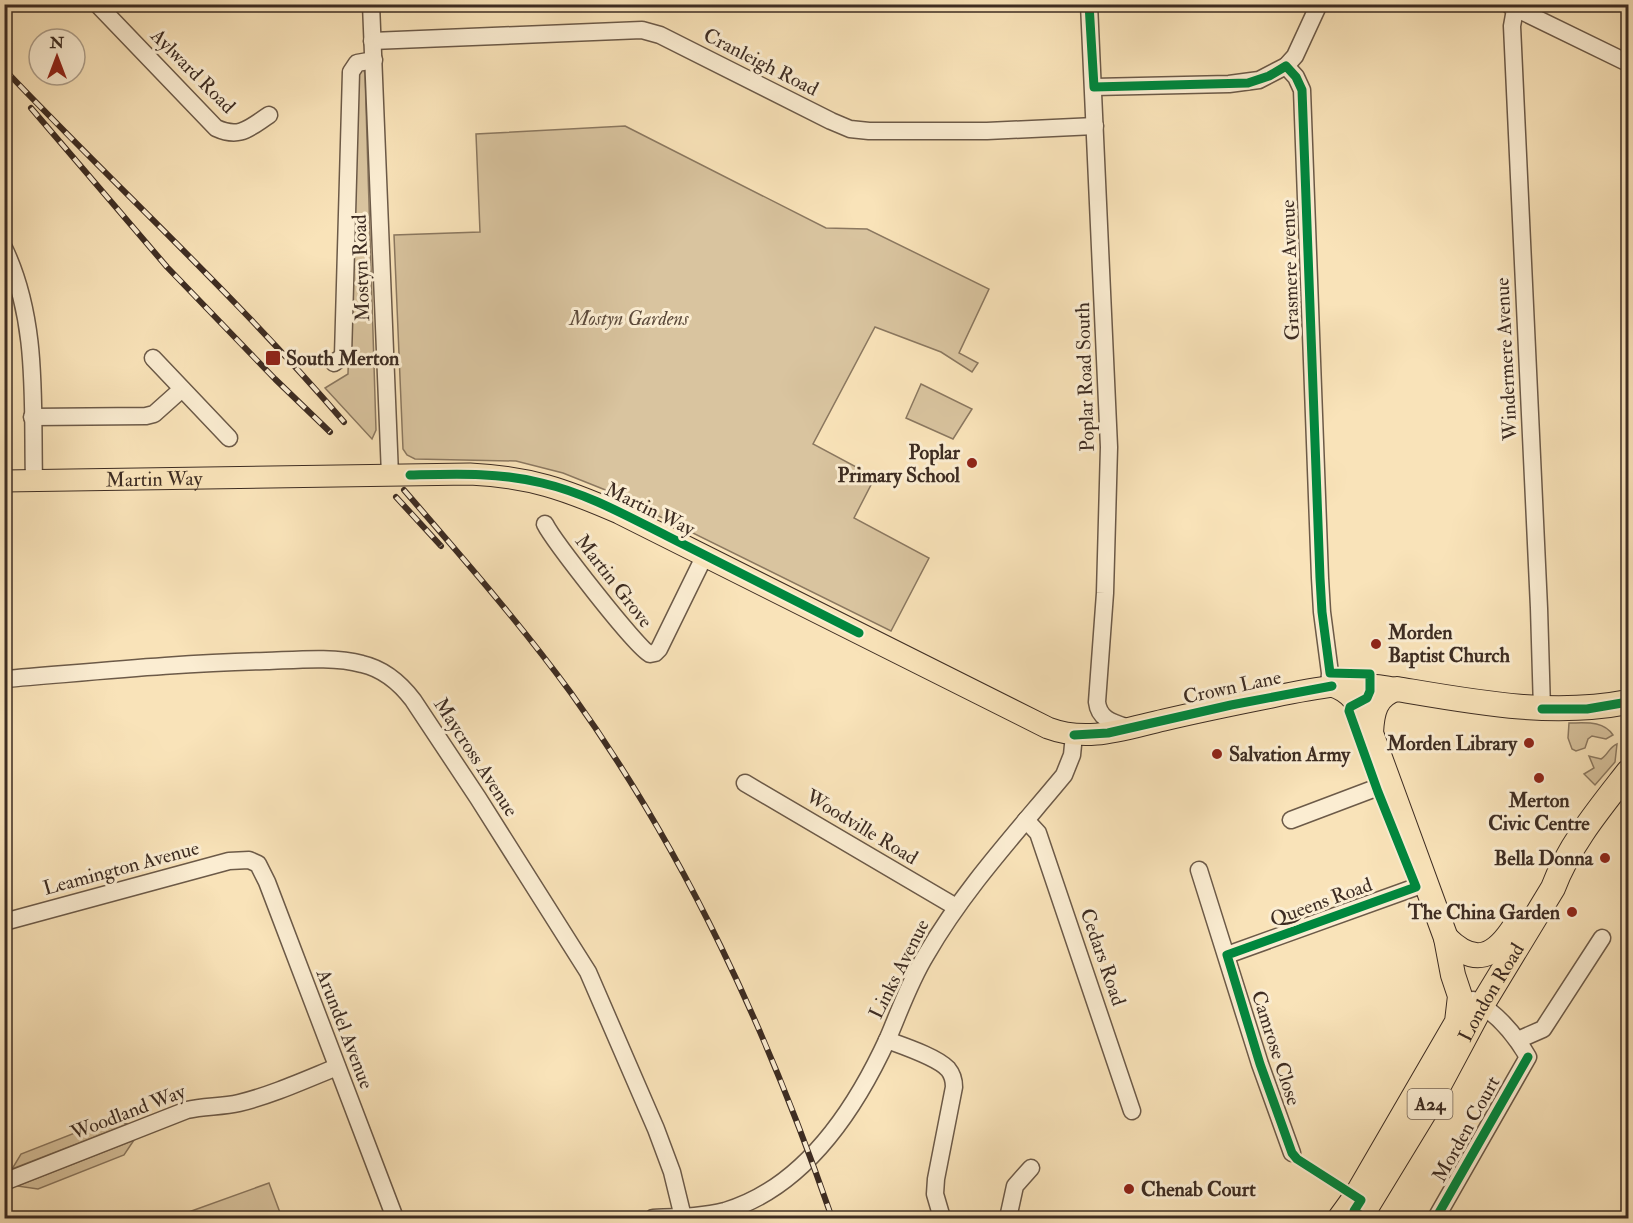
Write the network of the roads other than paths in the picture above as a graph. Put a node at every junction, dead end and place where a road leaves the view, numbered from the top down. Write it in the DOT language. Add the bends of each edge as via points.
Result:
graph roads {
  1 [pos="98,4"];
  2 [pos="371,4"];
  3 [pos="1089,4"];
  4 [pos="1319,4"];
  5 [pos="1515,6"];
  6 [pos="372,41"];
  7 [pos="374,60"];
  8 [pos="1629,63"];
  9 [pos="1286,66"];
  10 [pos="1094,87"];
  11 [pos="268,115"];
  12 [pos="1095,126"];
  13 [pos="4,248"];
  14 [pos="153,358"];
  15 [pos="334,363"];
  16 [pos="182,389"];
  17 [pos="32,417"];
  18 [pos="229,438"];
  19 [pos="390,475"];
  20 [pos="4,481"];
  21 [pos="34,481"];
  22 [pos="545,524"];
  23 [pos="705,555"];
  24 [pos="4,679"];
  25 [pos="1331,686"];
  26 [pos="1397,689"];
  27 [pos="1626,704"];
  28 [pos="1542,709"];
  29 [pos="1129,728"];
  30 [pos="1371,733"];
  31 [pos="1074,735"];
  32 [pos="1629,772"];
  33 [pos="745,783"];
  34 [pos="1389,783"];
  35 [pos="1026,820"];
  36 [pos="1291,820"];
  37 [pos="249,860"];
  38 [pos="1199,870"];
  39 [pos="1560,870"];
  40 [pos="1427,883"];
  41 [pos="956,907"];
  42 [pos="4,922"];
  43 [pos="1446,938"];
  44 [pos="1602,938"];
  45 [pos="1227,955"];
  46 [pos="1465,992"];
  47 [pos="887,1040"];
  48 [pos="1518,1040"];
  49 [pos="337,1067"];
  50 [pos="1132,1111"];
  51 [pos="1292,1153"];
  52 [pos="1031,1168"];
  53 [pos="4,1182"];
  54 [pos="683,1217"];
  55 [pos="395,1218"];
  56 [pos="653,1218"];
  57 [pos="942,1218"];
  58 [pos="1008,1218"];
  59 [pos="1340,1218"];
  60 [pos="1360,1218"];
  61 [pos="1436,1218"];
  1 -- 11 [label="street, Aylward Road" via="216,128 236,134"];
  2 -- 6 [label="street, Mostyn Road"];
  3 -- 10 [label="street, Poplar Road South"];
  4 -- 9 [label="street" via="1295,56"];
  5 -- 8 [label="street"];
  5 -- 28 [label="street, Windermere Avenue" via="1512,26"];
  6 -- 7 [label="street, Mostyn Road"];
  6 -- 12 [label="street, Cranleigh Road" via="642,30 660,35 850,129 987,131"];
  7 -- 15 [label="street, Mostyn Road" via="357,63 351,72 343,356"];
  7 -- 19 [label="street, Mostyn Road"];
  9 -- 10 [label="street" via="1248,83"];
  9 -- 25 [label="street, Grasmere Avenue" via="1302,90 1320,578"];
  10 -- 12 [label="street, Poplar Road South"];
  12 -- 29 [label="street, Poplar Road South" via="1109,447 1098,710 1104,719"];
  13 -- 17 [label="street" via="21,291 27,320"];
  14 -- 16 [label="street"];
  16 -- 17 [label="street" via="154,414 146,416"];
  16 -- 18 [label="street"];
  17 -- 21 [label="street"];
  19 -- 21 [label="main road, Martin Way"];
  19 -- 23 [label="main road, Martin Way" via="482,475 543,483 619,513"];
  20 -- 21 [label="main road, Martin Way"];
  22 -- 23 [label="street, Martin Grove" via="624,628 650,654 659,649"];
  23 -- 31 [label="main road, Martin Way" via="1048,728"];
  24 -- 54 [label="street, Maycross Avenue" via="174,665 298,660 361,663 403,687 588,972 660,1140"];
  25 -- 26 [label="main road, Crown Lane" via="1370,684"];
  25 -- 29 [label="main road, Crown Lane"];
  25 -- 30 [label="main road" via="1349,694 1357,703"];
  26 -- 28 [label="highway, Crown Lane"];
  26 -- 30 [label="highway" via="1379,699"];
  27 -- 28 [label="highway, Crown Lane"];
  29 -- 31 [label="main road, Crown Lane" via="1099,735"];
  30 -- 34 [label="highway, A24"];
  31 -- 35 [label="street, Links Avenue" via="1064,775"];
  32 -- 39 [label="highway, London Road / A24"];
  33 -- 41 [label="street, Woodville Road"];
  34 -- 36 [label="street"];
  34 -- 40 [label="highway, A24"];
  35 -- 41 [label="street, Links Avenue"];
  35 -- 50 [label="street, Cedars Road" via="1038,833"];
  37 -- 42 [label="street, Leamington Avenue" via="229,861"];
  37 -- 49 [label="street, Arundel Avenue" via="261,868"];
  38 -- 45 [label="street, Camrose Close"];
  39 -- 43 [label="highway, A24" via="1528,906 1506,941 1491,954 1465,952"];
  39 -- 46 [label="highway, London Road / A24" via="1553,888"];
  40 -- 43 [label="highway, A24"];
  40 -- 45 [label="street, Queens Road"];
  41 -- 47 [label="street, Links Avenue" via="924,957"];
  43 -- 46 [label="highway, A24"];
  44 -- 48 [label="street" via="1543,1029"];
  45 -- 51 [label="street, Camrose Close"];
  46 -- 48 [label="street"];
  46 -- 59 [label="highway, London Road / A24" via="1457,1022"];
  46 -- 60 [label="highway, London Road / A24" via="1427,1108"];
  47 -- 54 [label="street, Links Avenue" via="854,1099 798,1171 756,1199 723,1211"];
  47 -- 57 [label="street" via="935,1060 949,1070 953,1079 936,1179 935,1194"];
  48 -- 61 [label="street, Morden Court" via="1528,1057"];
  49 -- 53 [label="street, Woodland Way" via="251,1100 187,1110"];
  49 -- 55 [label="street, Arundel Avenue"];
  52 -- 58 [label="street" via="1015,1186"];
  54 -- 56 [label="street, Links Avenue"];
}
